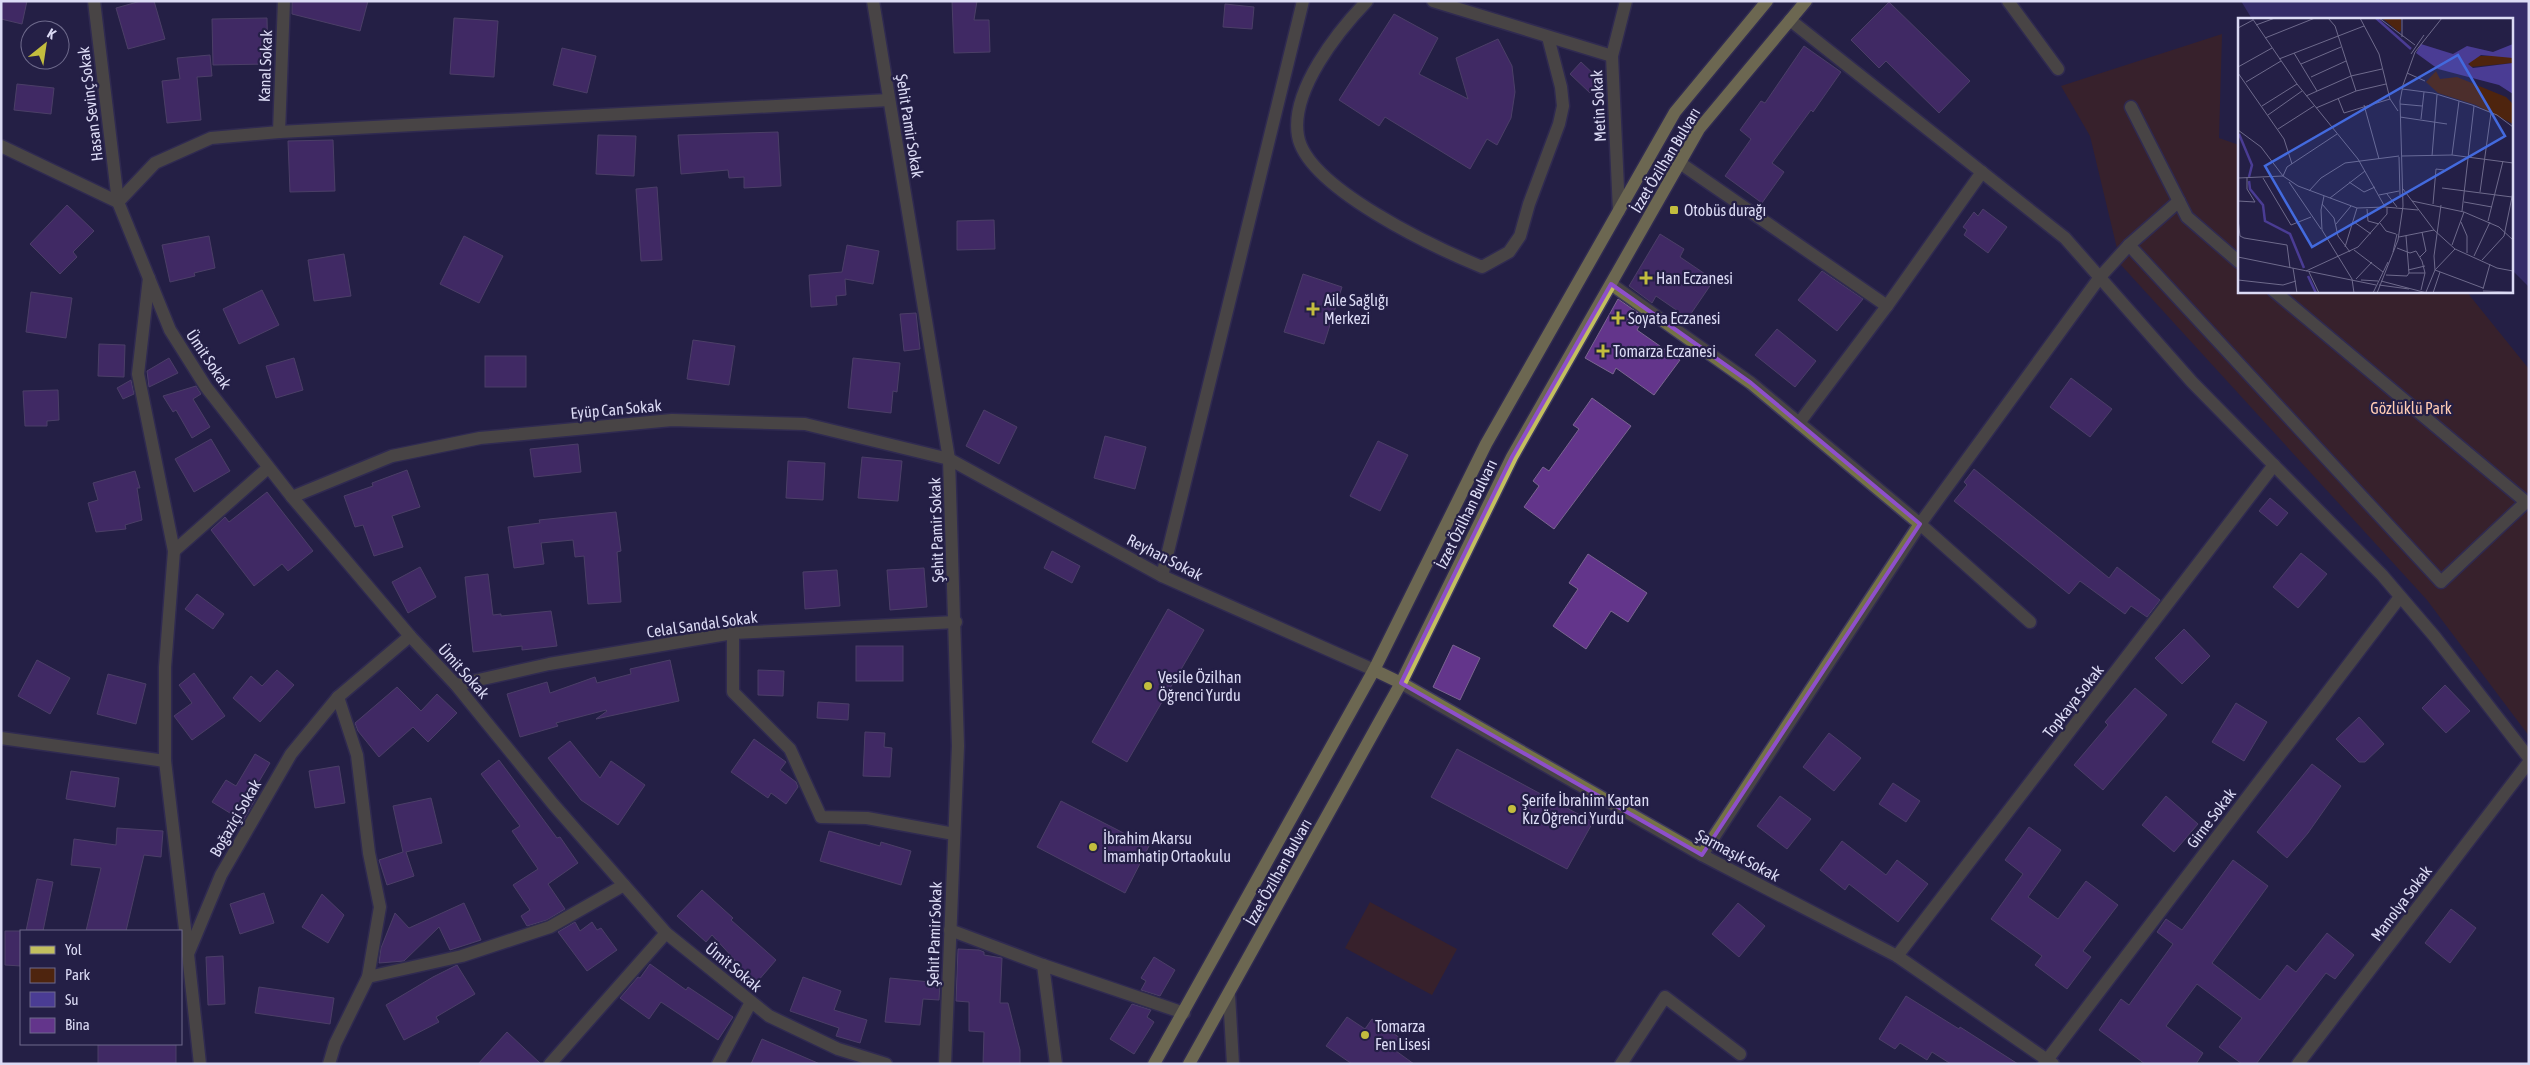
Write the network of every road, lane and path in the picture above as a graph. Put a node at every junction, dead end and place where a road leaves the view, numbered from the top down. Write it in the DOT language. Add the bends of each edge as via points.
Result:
graph roads {
  1 [pos="94,1"];
  2 [pos="284,1"];
  3 [pos="873,1"];
  4 [pos="1303,1"];
  5 [pos="1366,1"];
  6 [pos="1433,1"];
  7 [pos="1626,1"];
  8 [pos="1767,1"];
  9 [pos="1806,1"];
  10 [pos="2008,1"];
  11 [pos="1790,20"];
  12 [pos="1548,37"];
  13 [pos="1612,56"];
  14 [pos="2058,70"];
  15 [pos="889,100"];
  16 [pos="2131,107"];
  17 [pos="279,132"];
  18 [pos="1,146"];
  19 [pos="1680,162"];
  20 [pos="1982,172"];
  21 [pos="2178,201"];
  22 [pos="118,202"];
  23 [pos="1619,211"];
  24 [pos="2130,245"];
  25 [pos="2238,261"];
  26 [pos="149,275"];
  27 [pos="2100,277"];
  28 [pos="1611,284"];
  29 [pos="2275,292"];
  30 [pos="1887,306"];
  31 [pos="1799,423"];
  32 [pos="949,459"];
  33 [pos="2274,466"];
  34 [pos="268,468"];
  35 [pos="292,497"];
  36 [pos="1920,524"];
  37 [pos="174,551"];
  38 [pos="1162,576"];
  39 [pos="2400,597"];
  40 [pos="956,622"];
  41 [pos="2030,622"];
  42 [pos="732,633"];
  43 [pos="410,636"];
  44 [pos="1374,670"];
  45 [pos="1401,683"];
  46 [pos="456,685"];
  47 [pos="338,697"];
  48 [pos="1,738"];
  49 [pos="2529,758"];
  50 [pos="165,761"];
  51 [pos="2529,762"];
  52 [pos="954,834"];
  53 [pos="1702,855"];
  54 [pos="624,885"];
  55 [pos="950,930"];
  56 [pos="666,933"];
  57 [pos="188,954"];
  58 [pos="1897,956"];
  59 [pos="1043,965"];
  60 [pos="368,977"];
  61 [pos="1229,995"];
  62 [pos="752,1002"];
  63 [pos="1184,1013"];
  64 [pos="1740,1054"];
  65 [pos="2048,1062"];
  66 [pos="552,1063"];
  67 [pos="200,1064"];
  68 [pos="329,1064"];
  69 [pos="718,1064"];
  70 [pos="886,1064"];
  71 [pos="945,1064"];
  72 [pos="1056,1064"];
  73 [pos="1154,1064"];
  74 [pos="1189,1064"];
  75 [pos="1233,1064"];
  76 [pos="1621,1064"];
  77 [pos="2298,1064"];
  1 -- 22 [label="street, Hasan Sevinç Sokak"];
  2 -- 17 [label="street, Kanal Sokak"];
  3 -- 15 [label="street, Şehit Pamir Sokak"];
  4 -- 38 [label="street"];
  5 -- 12 [label="street" via="1340,30 1307,84 1298,114 1298,136 1306,156 1317,170 1374,212 1420,239 1482,267 1509,252 1520,236 1559,124 1563,106 1561,88"];
  6 -- 12 [label="street"];
  7 -- 13 [label="street, Metin Sokak"];
  8 -- 23 [label="main road, İzzet Özilhan Bulvarı" via="1675,112"];
  9 -- 11 [label="main road, İzzet Özilhan Bulvarı"];
  10 -- 14 [label="street"];
  11 -- 19 [label="main road, İzzet Özilhan Bulvarı" via="1699,129"];
  11 -- 20 [label="street"];
  12 -- 13 [label="street"];
  13 -- 23 [label="street, Metin Sokak"];
  15 -- 17 [label="street"];
  15 -- 32 [label="street, Şehit Pamir Sokak"];
  16 -- 21 [label="street"];
  17 -- 22 [label="street" via="211,138 155,164"];
  18 -- 22 [label="street"];
  19 -- 28 [label="main road, İzzet Özilhan Bulvarı"];
  19 -- 30 [label="street"];
  20 -- 27 [label="street" via="2065,238"];
  20 -- 30 [label="street"];
  21 -- 24 [label="street"];
  21 -- 25 [label="street" via="2186,217"];
  22 -- 26 [label="street, Ümit Sokak"];
  23 -- 44 [label="main road, İzzet Özilhan Bulvarı" via="1486,444"];
  24 -- 27 [label="street"];
  24 -- 29 [label="street" via="2441,582 2526,502"];
  26 -- 34 [label="street, Ümit Sokak" via="170,330 206,387"];
  26 -- 37 [label="street" via="138,374"];
  27 -- 33 [label="street" via="2192,382"];
  27 -- 36 [label="street"];
  28 -- 31 [label="street" via="1751,383"];
  28 -- 45 [label="main road, İzzet Özilhan Bulvarı" via="1512,457"];
  30 -- 31 [label="street"];
  31 -- 36 [label="street"];
  32 -- 35 [label="street, Eyüp Can Sokak" via="805,424 672,420 480,438 392,456"];
  32 -- 38 [label="street, Reyhan Sokak"];
  32 -- 40 [label="street, Şehit Pamir Sokak"];
  33 -- 39 [label="street"];
  33 -- 58 [label="street, Topkaya Sokak"];
  34 -- 35 [label="street, Ümit Sokak"];
  34 -- 37 [label="street"];
  35 -- 43 [label="street, Ümit Sokak"];
  36 -- 41 [label="street"];
  36 -- 53 [label="street"];
  37 -- 50 [label="street" via="165,667"];
  38 -- 44 [label="street, Reyhan Sokak"];
  39 -- 49 [label="street"];
  39 -- 65 [label="street, Girne Sokak"];
  40 -- 42 [label="street, Celal Sandal Sokak"];
  40 -- 52 [label="street, Şehit Pamir Sokak" via="958,746"];
  42 -- 46 [label="street, Celal Sandal Sokak" via="549,664"];
  42 -- 52 [label="street" via="733,692 790,749 821,817 867,818"];
  43 -- 46 [label="street, Ümit Sokak"];
  43 -- 47 [label="street, Boğaziçi Sokak"];
  44 -- 45 [label="main road"];
  44 -- 63 [label="main road, İzzet Özilhan Bulvarı"];
  45 -- 53 [label="street, Şarmaşık Sokak"];
  45 -- 61 [label="main road, İzzet Özilhan Bulvarı"];
  46 -- 54 [label="street, Ümit Sokak"];
  47 -- 57 [label="street, Boğaziçi Sokak" via="292,754 225,867"];
  47 -- 60 [label="street" via="357,755 369,854 380,907"];
  48 -- 50 [label="street"];
  50 -- 57 [label="street"];
  51 -- 77 [label="street, Manolya Sokak"];
  52 -- 55 [label="street, Şehit Pamir Sokak"];
  53 -- 58 [label="street, Şarmaşık Sokak"];
  54 -- 56 [label="street, Ümit Sokak"];
  54 -- 60 [label="street" via="550,927 462,956"];
  55 -- 59 [label="street"];
  55 -- 71 [label="street, Şehit Pamir Sokak"];
  56 -- 62 [label="street, Ümit Sokak"];
  56 -- 66 [label="street"];
  57 -- 67 [label="street, Boğaziçi Sokak"];
  58 -- 65 [label="street, Şarmaşık Sokak"];
  59 -- 63 [label="street"];
  59 -- 72 [label="street"];
  60 -- 68 [label="street" via="335,1044"];
  61 -- 74 [label="main road, İzzet Özilhan Bulvarı"];
  61 -- 75 [label="street"];
  62 -- 69 [label="street"];
  62 -- 70 [label="street, Ümit Sokak" via="769,1016 838,1049"];
  63 -- 73 [label="main road, İzzet Özilhan Bulvarı"];
  64 -- 76 [label="street" via="1664,997"];
}
